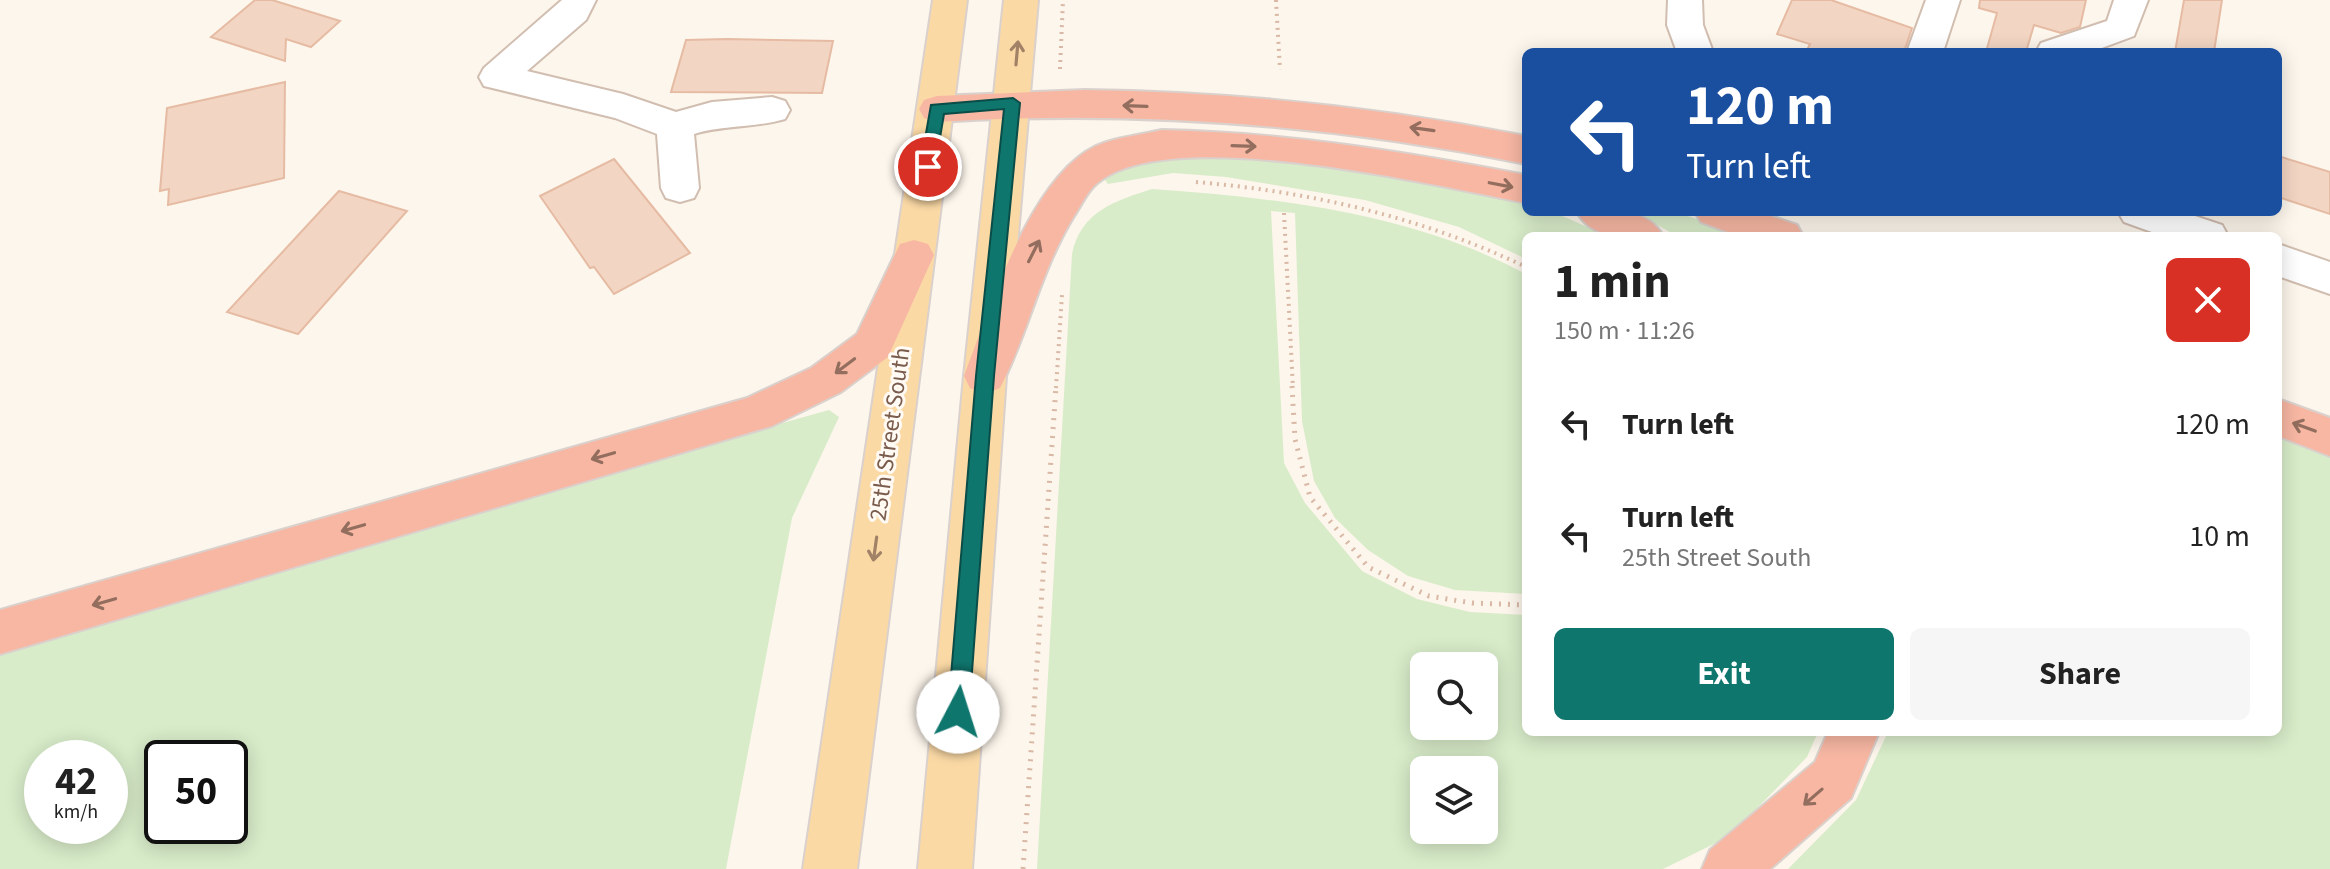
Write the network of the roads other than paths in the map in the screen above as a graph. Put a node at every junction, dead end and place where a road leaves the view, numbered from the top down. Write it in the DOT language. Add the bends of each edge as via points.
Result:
graph roads {
  1 [pos="579,0"];
  2 [pos="950,0"];
  3 [pos="1021,0"];
  4 [pos="1685,0"];
  5 [pos="1943,0"];
  6 [pos="2131,0"];
  7 [pos="1694,48"];
  8 [pos="1926,48"];
  9 [pos="2065,48"];
  10 [pos="1013,103"];
  11 [pos="937,109"];
  12 [pos="772,110"];
  13 [pos="675,126"];
  14 [pos="1522,149"];
  15 [pos="680,188"];
  16 [pos="1522,188"];
  17 [pos="1605,216"];
  18 [pos="1726,216"];
  19 [pos="2150,216"];
  20 [pos="1635,232"];
  21 [pos="1772,232"];
  22 [pos="2196,232"];
  23 [pos="914,255"];
  24 [pos="2282,261"];
  25 [pos="2330,278"];
  26 [pos="985,376"];
  27 [pos="2282,419"];
  28 [pos="2330,437"];
  29 [pos="0,632"];
  30 [pos="1852,736"];
  31 [pos="830,869"];
  32 [pos="945,869"];
  33 [pos="1729,869"];
  1 -- 13 [label="street" via="574,12 497,77 623,107"];
  2 -- 11 [label="main road, 25th Street South"];
  10 -- 3 [label="main road, one-way"];
  4 -- 7 [label="street" via="1685,25"];
  5 -- 8 [label="street"];
  6 -- 9 [label="street" via="2122,28"];
  10 -- 11 [label="highway"];
  14 -- 10 [label="highway, one-way" via="1444,132 1317,115"];
  10 -- 26 [label="main road"];
  11 -- 23 [label="main road, 25th Street South"];
  12 -- 13 [label="street" via="712,115"];
  13 -- 15 [label="street"];
  26 -- 16 [label="highway, one-way" via="1032,251 1079,177 1109,156 1162,144 1254,146 1366,159"];
  17 -- 20 [label="highway"];
  18 -- 21 [label="highway"];
  19 -- 22 [label="street"];
  23 -- 29 [label="highway, one-way" via="873,345 826,380 757,413"];
  23 -- 31 [label="main road, 25th Street South, one-way"];
  24 -- 25 [label="street"];
  26 -- 32 [label="main road"];
  28 -- 27 [label="highway, one-way"];
  30 -- 33 [label="highway, one-way" via="1833,780"];
}
